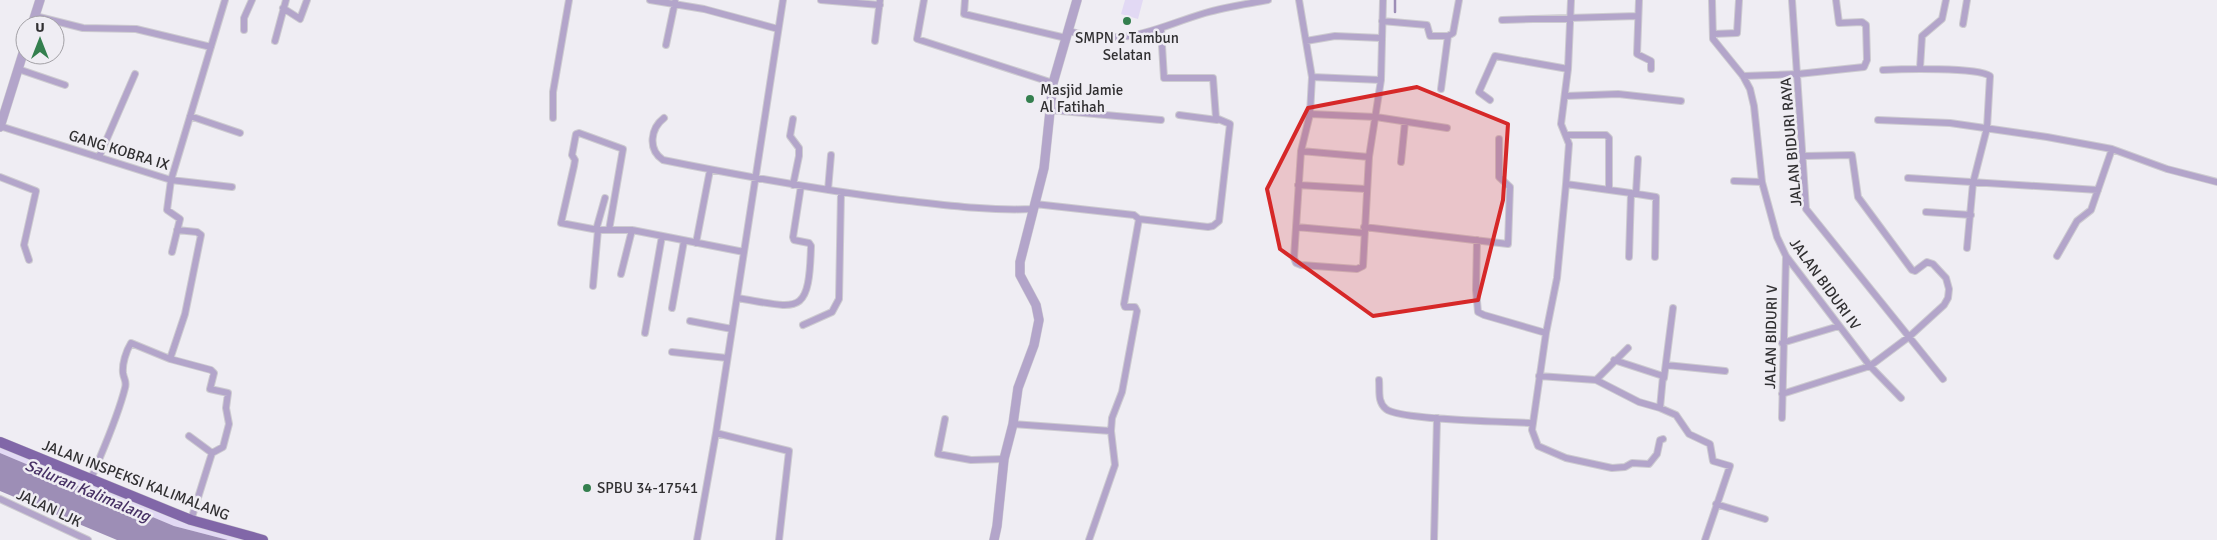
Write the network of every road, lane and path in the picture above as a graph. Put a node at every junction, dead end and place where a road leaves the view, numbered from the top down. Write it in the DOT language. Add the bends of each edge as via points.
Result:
graph roads {
  1 [pos="40,0"];
  2 [pos="225,0"];
  3 [pos="252,0"];
  4 [pos="286,0"];
  5 [pos="307,0"];
  6 [pos="569,0"];
  7 [pos="650,0"];
  8 [pos="783,0"];
  9 [pos="821,0"];
  10 [pos="924,0"];
  11 [pos="965,0"];
  12 [pos="1077,0"];
  13 [pos="1268,0"];
  14 [pos="1299,0"];
  15 [pos="1383,0"];
  16 [pos="1459,0"];
  17 [pos="1571,0"];
  18 [pos="1638,0"];
  19 [pos="1712,0"];
  20 [pos="1739,0"];
  21 [pos="1792,0"];
  22 [pos="1836,0"];
  23 [pos="1946,0"];
  24 [pos="1967,0"];
  25 [pos="675,2"];
  26 [pos="880,3"];
  27 [pos="284,8"];
  28 [pos="36,15"];
  29 [pos="1638,16"];
  30 [pos="1502,20"];
  31 [pos="1571,20"];
  32 [pos="1382,21"];
  33 [pos="1963,24"];
  34 [pos="65,25"];
  35 [pos="1160,28"];
  36 [pos="778,29"];
  37 [pos="244,30"];
  38 [pos="1067,34"];
  39 [pos="1712,34"];
  40 [pos="1448,36"];
  41 [pos="1381,38"];
  42 [pos="275,41"];
  43 [pos="876,41"];
  44 [pos="1306,41"];
  45 [pos="666,45"];
  46 [pos="210,47"];
  47 [pos="19,65"];
  48 [pos="1920,68"];
  49 [pos="18,69"];
  50 [pos="1651,69"];
  51 [pos="1568,70"];
  52 [pos="1883,70"];
  53 [pos="135,74"];
  54 [pos="1798,74"];
  55 [pos="1743,76"];
  56 [pos="1312,77"];
  57 [pos="1381,80"];
  58 [pos="1053,83"];
  59 [pos="65,85"];
  60 [pos="1441,89"];
  61 [pos="1565,96"];
  62 [pos="1490,100"];
  63 [pos="1681,101"];
  64 [pos="1050,110"];
  65 [pos="2,112"];
  66 [pos="1310,114"];
  67 [pos="190,116"];
  68 [pos="1179,116"];
  69 [pos="1376,117"];
  70 [pos="553,118"];
  71 [pos="664,118"];
  72 [pos="793,119"];
  73 [pos="1161,120"];
  74 [pos="1217,120"];
  75 [pos="1878,120"];
  76 [pos="1405,122"];
  77 [pos="0,126"];
  78 [pos="1447,128"];
  79 [pos="1987,128"];
  80 [pos="240,132"];
  81 [pos="1566,135"];
  82 [pos="1499,139"];
  83 [pos="2112,149"];
  84 [pos="1301,152"];
  85 [pos="831,154"];
  86 [pos="1369,156"];
  87 [pos="1804,156"];
  88 [pos="99,157"];
  89 [pos="1638,159"];
  90 [pos="1401,162"];
  91 [pos="710,170"];
  92 [pos="0,177"];
  93 [pos="1908,178"];
  94 [pos="755,179"];
  95 [pos="171,180"];
  96 [pos="1734,181"];
  97 [pos="1762,182"];
  98 [pos="2217,182"];
  99 [pos="1973,183"];
  100 [pos="1566,184"];
  101 [pos="793,185"];
  102 [pos="1298,185"];
  103 [pos="801,186"];
  104 [pos="232,187"];
  105 [pos="1366,189"];
  106 [pos="1609,189"];
  107 [pos="828,190"];
  108 [pos="2098,190"];
  109 [pos="841,192"];
  110 [pos="1633,193"];
  111 [pos="605,198"];
  112 [pos="1034,206"];
  113 [pos="1926,212"];
  114 [pos="1971,215"];
  115 [pos="1139,219"];
  116 [pos="1296,227"];
  117 [pos="177,230"];
  118 [pos="597,230"];
  119 [pos="609,230"];
  120 [pos="632,230"];
  121 [pos="1364,230"];
  122 [pos="662,236"];
  123 [pos="1476,240"];
  124 [pos="684,241"];
  125 [pos="696,243"];
  126 [pos="1967,248"];
  127 [pos="172,252"];
  128 [pos="744,252"];
  129 [pos="1786,256"];
  130 [pos="2057,256"];
  131 [pos="1656,257"];
  132 [pos="1629,258"];
  133 [pos="29,260"];
  134 [pos="621,274"];
  135 [pos="593,286"];
  136 [pos="737,298"];
  137 [pos="672,308"];
  138 [pos="1673,308"];
  139 [pos="690,321"];
  140 [pos="803,325"];
  141 [pos="1839,326"];
  142 [pos="732,329"];
  143 [pos="645,333"];
  144 [pos="1546,333"];
  145 [pos="1910,336"];
  146 [pos="1782,344"];
  147 [pos="1628,348"];
  148 [pos="672,352"];
  149 [pos="727,358"];
  150 [pos="170,359"];
  151 [pos="1614,360"];
  152 [pos="1666,365"];
  153 [pos="1870,366"];
  154 [pos="1725,370"];
  155 [pos="1539,376"];
  156 [pos="1664,378"];
  157 [pos="1944,379"];
  158 [pos="1380,380"];
  159 [pos="1596,380"];
  160 [pos="1782,394"];
  161 [pos="1901,398"];
  162 [pos="1660,408"];
  163 [pos="1438,418"];
  164 [pos="1782,418"];
  165 [pos="945,419"];
  166 [pos="1532,423"];
  167 [pos="1013,424"];
  168 [pos="1111,431"];
  169 [pos="716,433"];
  170 [pos="189,436"];
  171 [pos="1663,439"];
  172 [pos="0,442"];
  173 [pos="212,452"];
  174 [pos="1004,458"];
  175 [pos="91,479"];
  176 [pos="0,499"];
  177 [pos="1716,504"];
  178 [pos="1765,519"];
  179 [pos="191,520"];
  180 [pos="88,540"];
  181 [pos="263,540"];
  182 [pos="697,540"];
  183 [pos="779,540"];
  184 [pos="994,540"];
  185 [pos="1089,540"];
  186 [pos="1434,540"];
  187 [pos="1705,540"];
  1 -- 28 [label="street"];
  2 -- 46 [label="street"];
  3 -- 37 [label="street" via="244,18"];
  4 -- 27 [label="street"];
  5 -- 27 [label="street" via="300,19"];
  6 -- 70 [label="street" via="553,92"];
  7 -- 25 [label="street"];
  8 -- 36 [label="street"];
  9 -- 26 [label="street"];
  10 -- 58 [label="street" via="917,39"];
  11 -- 38 [label="street" via="964,14"];
  12 -- 38 [label="street"];
  13 -- 35 [label="street" via="1206,13"];
  14 -- 44 [label="street"];
  15 -- 32 [label="street"];
  16 -- 40 [label="street" via="1453,33"];
  17 -- 31 [label="street"];
  18 -- 29 [label="street"];
  19 -- 39 [label="street"];
  20 -- 39 [label="street" via="1737,33"];
  21 -- 54 [label="street, JALAN BIDURI RAYA"];
  22 -- 54 [label="street" via="1839,22 1862,22 1866,25 1866,64"];
  23 -- 48 [label="street" via="1942,19 1922,36"];
  24 -- 33 [label="street"];
  25 -- 36 [label="street"];
  25 -- 45 [label="street"];
  26 -- 43 [label="street"];
  27 -- 42 [label="street"];
  29 -- 31 [label="street"];
  29 -- 50 [label="street" via="1637,54 1651,61"];
  30 -- 31 [label="street"];
  31 -- 51 [label="street"];
  32 -- 40 [label="street" via="1427,25 1430,36"];
  32 -- 41 [label="street"];
  34 -- 46 [label="street" via="136,29"];
  35 -- 38 [label="street" via="1143,35 1113,38"];
  35 -- 74 [label="street" via="1164,78 1213,78"];
  36 -- 94 [label="street"];
  38 -- 58 [label="street"];
  39 -- 55 [label="street, JALAN BIDURI IV" via="1716,44"];
  40 -- 60 [label="street"];
  41 -- 44 [label="street" via="1335,36"];
  41 -- 57 [label="street"];
  44 -- 56 [label="street"];
  46 -- 67 [label="street"];
  47 -- 49 [label="street"];
  48 -- 52 [label="street"];
  48 -- 79 [label="street" via="1990,76"];
  49 -- 59 [label="street"];
  49 -- 65 [label="street"];
  51 -- 61 [label="street"];
  51 -- 62 [label="street" via="1495,56 1479,92"];
  53 -- 88 [label="street"];
  54 -- 55 [label="street"];
  54 -- 87 [label="street, JALAN BIDURI RAYA"];
  55 -- 97 [label="street, JALAN BIDURI IV" via="1754,106"];
  56 -- 57 [label="street"];
  56 -- 66 [label="street"];
  57 -- 69 [label="street"];
  58 -- 64 [label="street"];
  61 -- 63 [label="street" via="1618,94"];
  61 -- 81 [label="street" via="1561,124"];
  64 -- 73 [label="street"];
  64 -- 112 [label="street" via="1044,168"];
  65 -- 77 [label="street"];
  66 -- 69 [label="street"];
  66 -- 84 [label="street"];
  67 -- 80 [label="street"];
  67 -- 95 [label="street"];
  68 -- 74 [label="street"];
  69 -- 76 [label="street"];
  69 -- 86 [label="street"];
  71 -- 91 [label="street" via="653,133 653,145 658,156 663,160"];
  72 -- 101 [label="street" via="790,136 799,148 799,156"];
  74 -- 115 [label="street" via="1230,124 1219,222 1208,227"];
  75 -- 79 [label="street"];
  76 -- 78 [label="street"];
  76 -- 90 [label="street"];
  77 -- 88 [label="street, GANG KOBRA IX"];
  79 -- 83 [label="street"];
  79 -- 99 [label="street"];
  81 -- 100 [label="street" via="1569,144"];
  81 -- 106 [label="street" via="1609,138"];
  82 -- 123 [label="street" via="1499,177 1510,187 1509,243"];
  83 -- 98 [label="street" via="2167,169"];
  83 -- 108 [label="street"];
  84 -- 86 [label="street"];
  84 -- 102 [label="street"];
  85 -- 107 [label="street"];
  86 -- 105 [label="street"];
  87 -- 145 [label="street, JALAN BIDURI RAYA" via="1806,209"];
  87 -- 145 [label="street" via="1852,155 1857,194 1912,270 1926,262 1933,264 1946,278 1950,289 1944,305"];
  88 -- 95 [label="street, GANG KOBRA IX"];
  89 -- 110 [label="street"];
  91 -- 94 [label="street"];
  91 -- 125 [label="street"];
  92 -- 133 [label="street" via="36,191 24,245"];
  93 -- 99 [label="street"];
  94 -- 101 [label="street"];
  94 -- 128 [label="street"];
  95 -- 104 [label="street, GANG KOBRA IX"];
  95 -- 117 [label="street" via="167,210 178,216"];
  96 -- 97 [label="street"];
  97 -- 129 [label="street, JALAN BIDURI IV" via="1777,237"];
  99 -- 108 [label="street"];
  99 -- 114 [label="street"];
  100 -- 106 [label="street"];
  100 -- 144 [label="street" via="1557,278"];
  101 -- 103 [label="street"];
  102 -- 105 [label="street"];
  102 -- 116 [label="street"];
  103 -- 107 [label="street"];
  103 -- 136 [label="street" via="792,236 794,240 812,246 805,296 798,303 785,306"];
  105 -- 121 [label="street"];
  106 -- 110 [label="street"];
  107 -- 109 [label="street"];
  108 -- 130 [label="street" via="2089,213 2077,221"];
  109 -- 112 [label="street" via="976,209"];
  109 -- 140 [label="street" via="839,299 832,312"];
  110 -- 131 [label="street" via="1656,197"];
  110 -- 132 [label="street"];
  111 -- 118 [label="street"];
  112 -- 115 [label="street" via="1134,215"];
  112 -- 167 [label="street" via="1020,262 1020,275 1036,305 1039,320 1034,344 1020,377"];
  113 -- 114 [label="street"];
  114 -- 126 [label="street"];
  115 -- 168 [label="street" via="1124,304 1125,307 1135,307 1137,311"];
  116 -- 121 [label="street"];
  116 -- 121 [label="street" via="1296,262 1357,269 1362,267"];
  117 -- 127 [label="street"];
  117 -- 150 [label="street" via="201,235 185,314"];
  118 -- 119 [label="street"];
  118 -- 119 [label="street" via="561,223 574,166 572,152 579,133 623,149"];
  118 -- 135 [label="street"];
  119 -- 120 [label="street"];
  120 -- 122 [label="street"];
  120 -- 134 [label="street"];
  121 -- 123 [label="street"];
  122 -- 124 [label="street"];
  122 -- 143 [label="street"];
  123 -- 144 [label="street" via="1478,312"];
  124 -- 125 [label="street"];
  124 -- 137 [label="street"];
  125 -- 128 [label="street"];
  128 -- 136 [label="street"];
  129 -- 141 [label="street, JALAN BIDURI IV"];
  129 -- 146 [label="street, JALAN BIDURI V"];
  136 -- 142 [label="street"];
  138 -- 152 [label="street"];
  139 -- 142 [label="street"];
  141 -- 146 [label="street"];
  141 -- 153 [label="street, JALAN BIDURI IV"];
  142 -- 149 [label="street"];
  144 -- 155 [label="street"];
  145 -- 153 [label="street"];
  145 -- 157 [label="street, JALAN BIDURI RAYA"];
  146 -- 160 [label="street, JALAN BIDURI V"];
  147 -- 151 [label="street"];
  148 -- 149 [label="street"];
  149 -- 169 [label="street"];
  150 -- 173 [label="street" via="214,371 210,389 228,394 225,440 223,447"];
  150 -- 175 [label="street" via="132,343 129,345 122,372 127,381 125,390"];
  151 -- 156 [label="street" via="1659,373"];
  151 -- 159 [label="street"];
  152 -- 154 [label="street"];
  152 -- 156 [label="street"];
  153 -- 160 [label="street"];
  153 -- 161 [label="street, JALAN BIDURI IV"];
  155 -- 159 [label="street"];
  155 -- 166 [label="street"];
  156 -- 162 [label="street"];
  158 -- 163 [label="street" via="1380,401 1386,410"];
  159 -- 162 [label="street" via="1639,402"];
  160 -- 164 [label="street, JALAN BIDURI V"];
  162 -- 177 [label="street" via="1676,416 1690,434 1710,444 1714,461 1730,466"];
  163 -- 166 [label="street"];
  163 -- 186 [label="street"];
  165 -- 174 [label="street" via="938,454 971,460"];
  166 -- 171 [label="street" via="1535,442 1543,450 1612,468 1632,463 1649,464"];
  167 -- 168 [label="street"];
  167 -- 174 [label="street"];
  168 -- 185 [label="street" via="1115,465"];
  169 -- 182 [label="street"];
  169 -- 183 [label="street" via="789,451"];
  170 -- 173 [label="street"];
  172 -- 175 [label="main road, JALAN INSPEKSI KALIMALANG"];
  173 -- 179 [label="street"];
  174 -- 184 [label="street"];
  175 -- 179 [label="main road, JALAN INSPEKSI KALIMALANG"];
  176 -- 180 [label="street, JALAN LJK"];
  177 -- 178 [label="street"];
  177 -- 187 [label="street"];
  179 -- 181 [label="main road, JALAN INSPEKSI KALIMALANG"];
}
